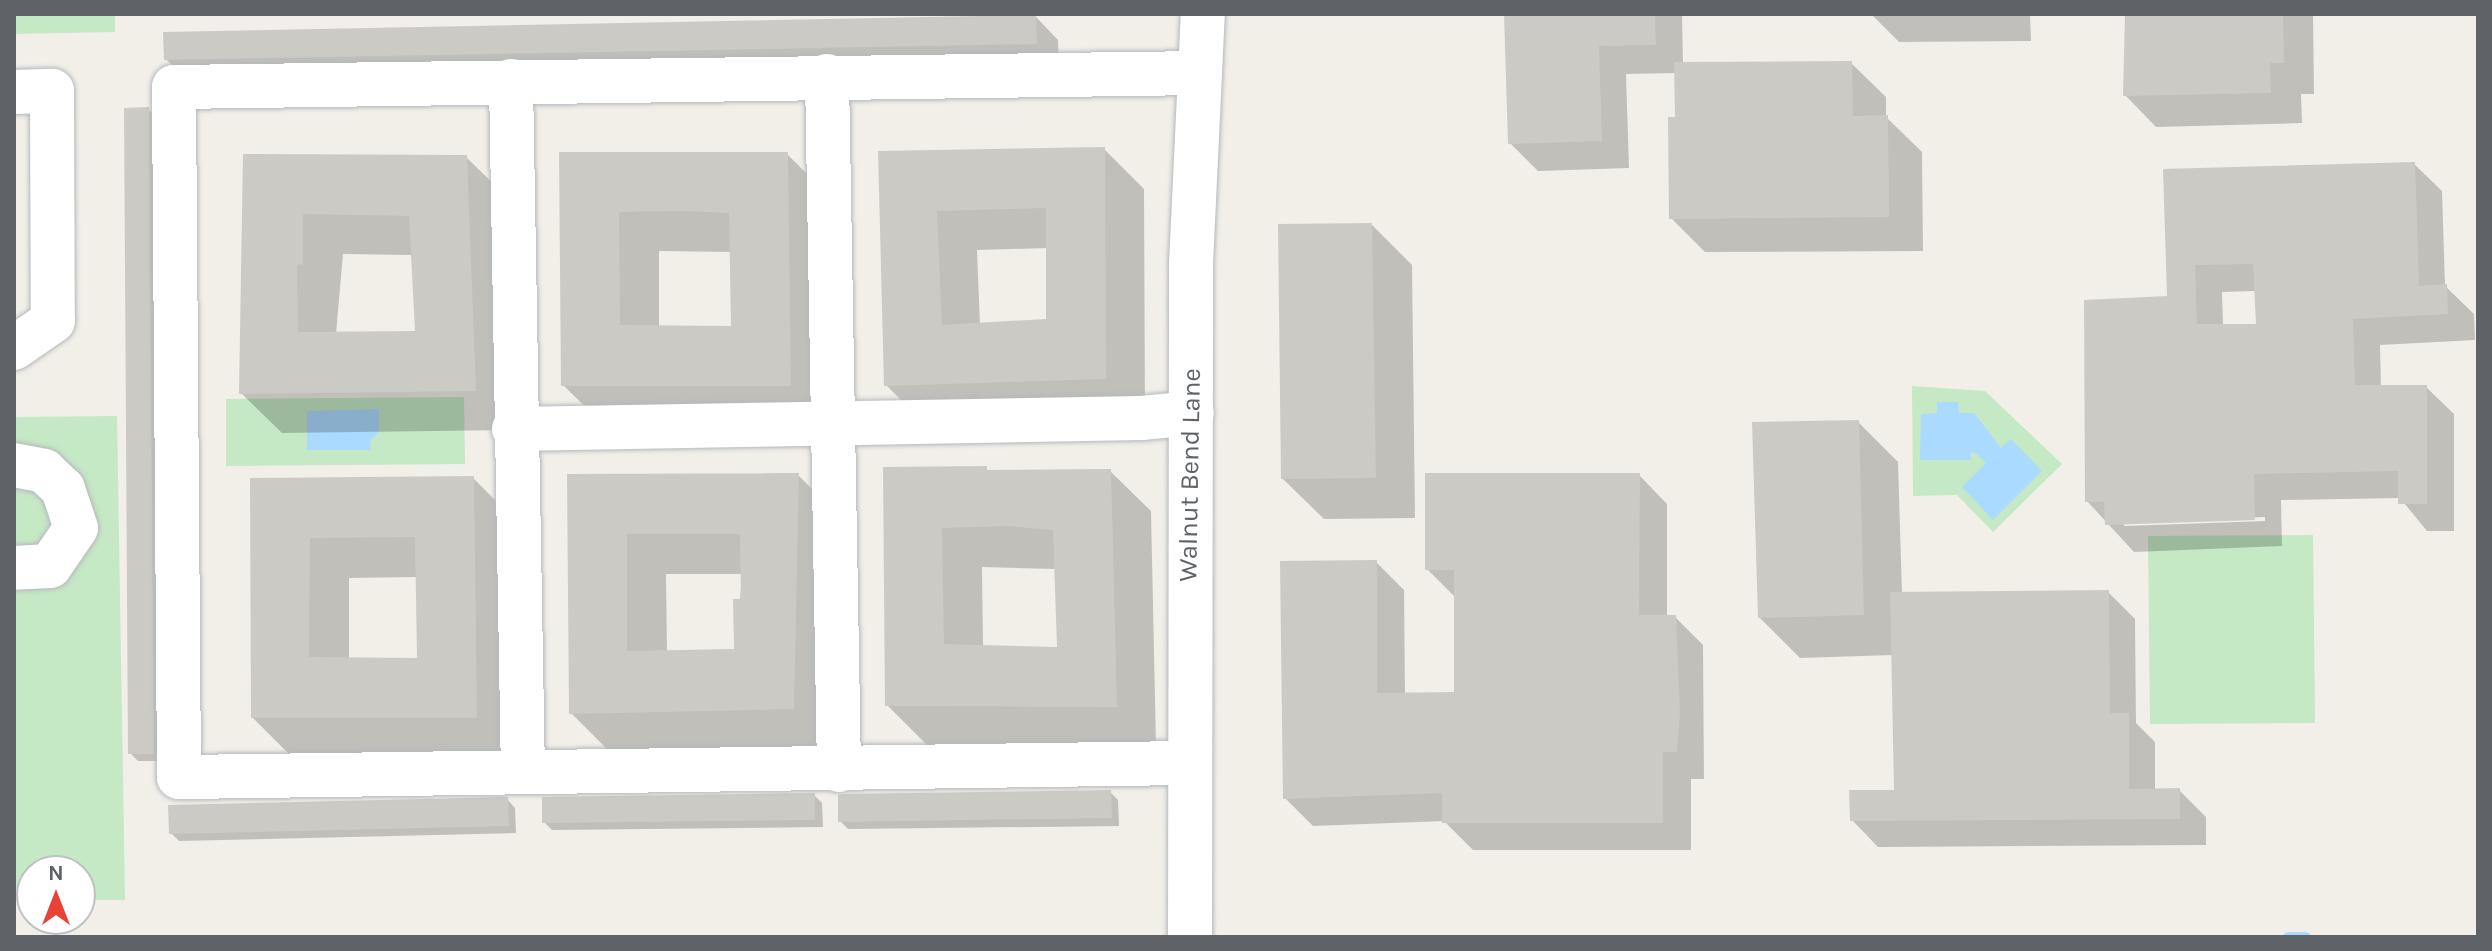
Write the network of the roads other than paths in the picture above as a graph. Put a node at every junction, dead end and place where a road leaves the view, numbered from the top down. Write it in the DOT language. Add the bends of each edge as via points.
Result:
graph roads {
  1 [pos="1203,14"];
  2 [pos="1198,73"];
  3 [pos="827,76"];
  4 [pos="511,81"];
  5 [pos="14,92"];
  6 [pos="14,348"];
  7 [pos="1192,413"];
  8 [pos="835,420"];
  9 [pos="514,429"];
  10 [pos="14,465"];
  11 [pos="14,568"];
  12 [pos="1186,763"];
  13 [pos="839,770"];
  14 [pos="523,772"];
  15 [pos="1190,937"];
  1 -- 2 [label="street, Walnut Bend Lane"];
  2 -- 3 [label="street"];
  2 -- 7 [label="street, Walnut Bend Lane"];
  3 -- 4 [label="street"];
  3 -- 8 [label="street"];
  4 -- 9 [label="street"];
  4 -- 14 [label="street" via="174,87 179,777"];
  5 -- 6 [label="street" via="52,91 53,305 53,321"];
  7 -- 8 [label="street" via="1142,418"];
  7 -- 12 [label="street, Walnut Bend Lane"];
  8 -- 9 [label="street"];
  8 -- 13 [label="street"];
  9 -- 14 [label="street"];
  10 -- 11 [label="street" via="44,471 63,489 76,528 50,566"];
  12 -- 13 [label="street"];
  12 -- 15 [label="street, Walnut Bend Lane"];
  13 -- 14 [label="street"];
}
